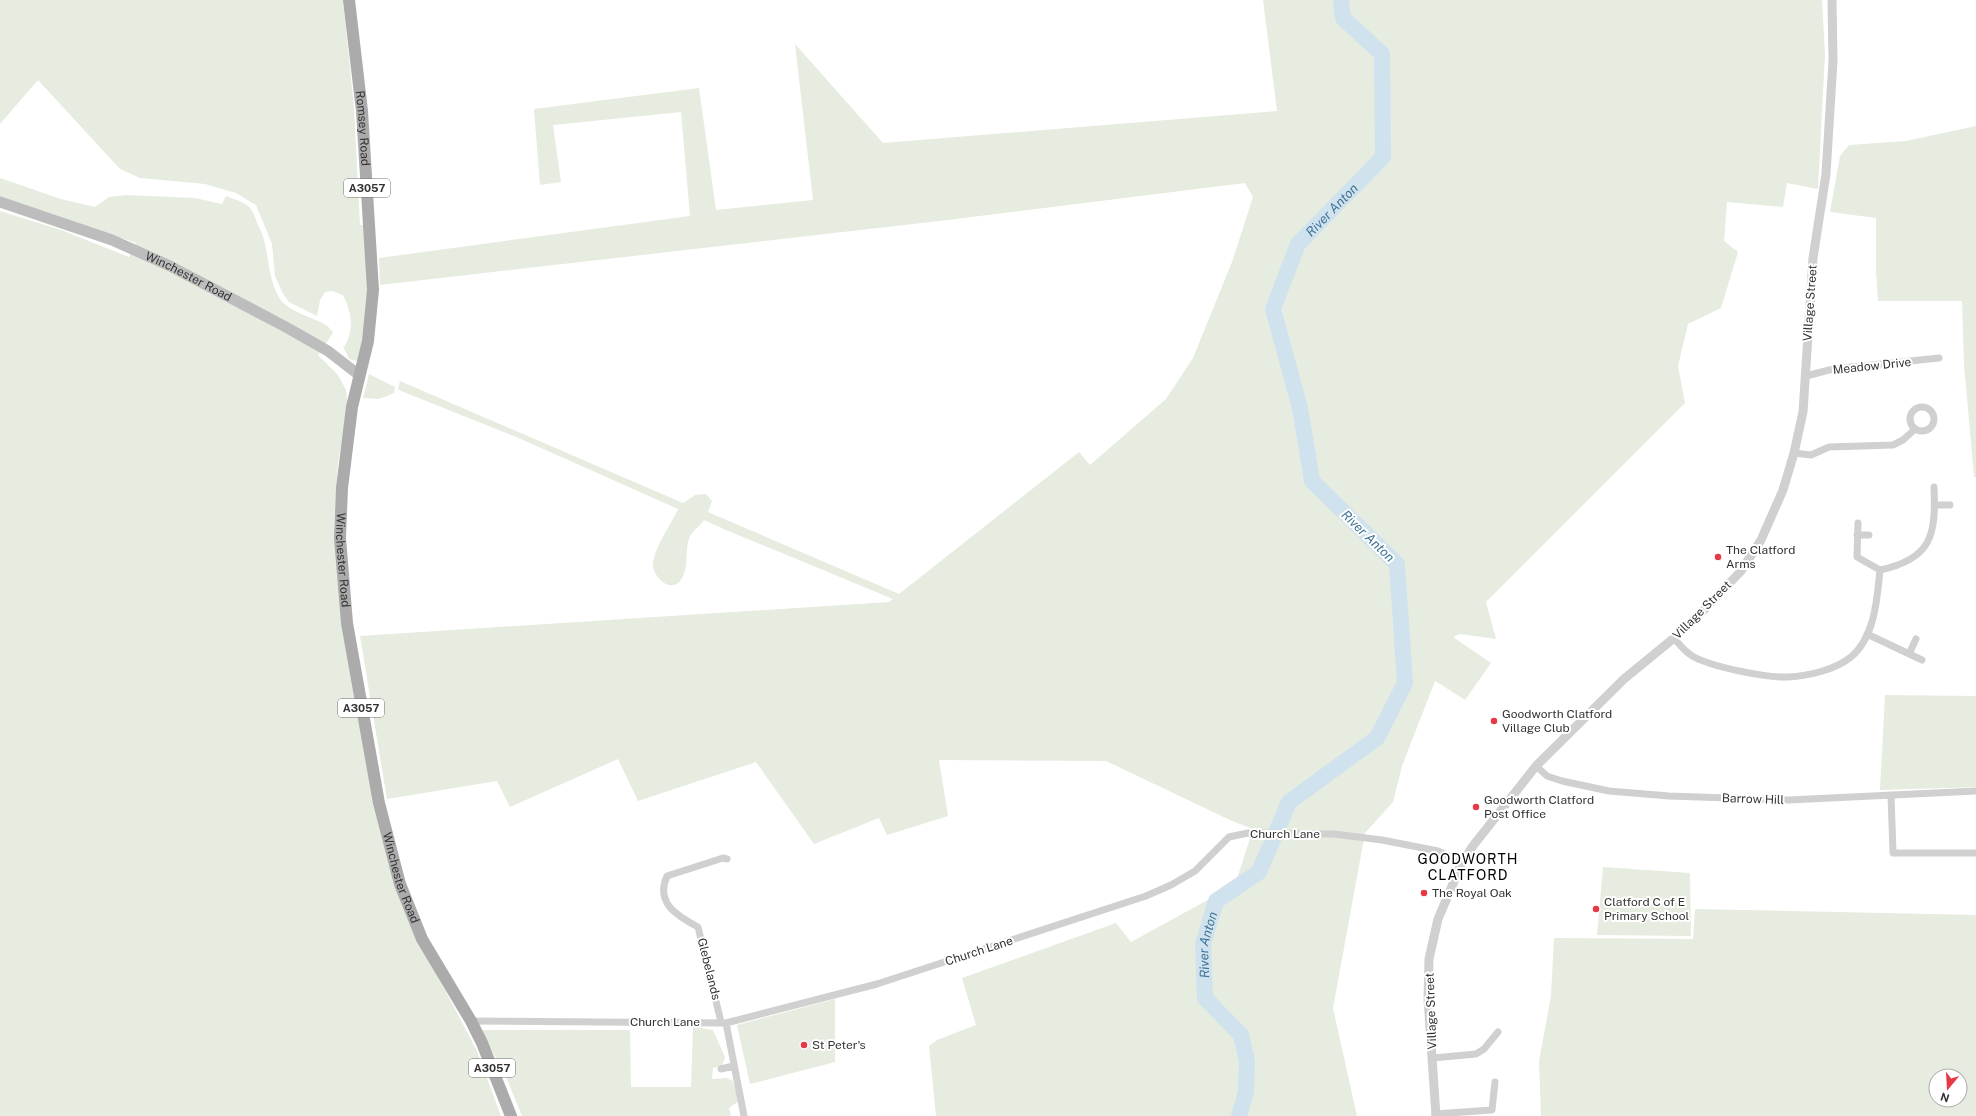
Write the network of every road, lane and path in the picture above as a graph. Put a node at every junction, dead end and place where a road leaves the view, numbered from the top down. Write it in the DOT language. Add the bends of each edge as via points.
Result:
graph roads {
  1 [pos="349,0"];
  2 [pos="1832,0"];
  3 [pos="0,202"];
  4 [pos="1939,358"];
  5 [pos="359,375"];
  6 [pos="1806,376"];
  7 [pos="1915,429"];
  8 [pos="1794,453"];
  9 [pos="1934,487"];
  10 [pos="1950,504"];
  11 [pos="1935,505"];
  12 [pos="1858,522"];
  13 [pos="1857,535"];
  14 [pos="1869,535"];
  15 [pos="1880,570"];
  16 [pos="1867,634"];
  17 [pos="1674,638"];
  18 [pos="1916,639"];
  19 [pos="1909,654"];
  20 [pos="1922,660"];
  21 [pos="1536,766"];
  22 [pos="1976,791"];
  23 [pos="1891,795"];
  24 [pos="1976,853"];
  25 [pos="726,859"];
  26 [pos="1461,865"];
  27 [pos="471,1021"];
  28 [pos="724,1023"];
  29 [pos="1498,1032"];
  30 [pos="1432,1058"];
  31 [pos="733,1066"];
  32 [pos="721,1069"];
  33 [pos="1494,1082"];
  34 [pos="1435,1115"];
  35 [pos="511,1116"];
  36 [pos="744,1116"];
  1 -- 5 [label="main road, Romsey Road / A3057" via="362,111 373,290 368,341"];
  2 -- 6 [label="street, Village Street" via="1827,161 1813,258"];
  3 -- 5 [label="main road, Winchester Road" via="112,240 170,266 322,347"];
  4 -- 6 [label="street, Meadow Drive" via="1833,369"];
  5 -- 27 [label="main road, Winchester Road / A3057" via="348,430 340,538 346,609 368,746 386,837 412,918 431,956"];
  6 -- 8 [label="street, Village Street" via="1803,412"];
  7 -- 8 [label="street" via="1893,445 1829,447 1811,455"];
  8 -- 17 [label="street, Village Street" via="1776,508 1754,553 1718,596"];
  9 -- 11 [label="street"];
  10 -- 11 [label="street"];
  11 -- 15 [label="street" via="1930,537 1922,551 1901,565"];
  12 -- 13 [label="street"];
  13 -- 14 [label="street"];
  13 -- 15 [label="street" via="1857,557"];
  15 -- 16 [label="street" via="1876,605"];
  16 -- 17 [label="street" via="1851,657 1839,664 1824,671 1788,677 1745,672 1700,660 1685,651"];
  16 -- 19 [label="street"];
  17 -- 21 [label="street, Village Street" via="1624,679"];
  18 -- 19 [label="street"];
  19 -- 20 [label="street"];
  21 -- 23 [label="street, Barrow Hill" via="1553,778 1610,791 1669,796 1788,800"];
  21 -- 26 [label="street, Village Street" via="1472,847"];
  22 -- 23 [label="street, Barrow Hill"];
  23 -- 24 [label="street" via="1893,853"];
  25 -- 28 [label="street, Glebelands" via="667,876 662,887 667,905 698,927"];
  26 -- 28 [label="street, Church Lane" via="1438,851 1334,834 1248,833 1229,837 1195,871 1146,896 878,984"];
  26 -- 30 [label="street, Village Street" via="1438,919 1429,959 1428,1000"];
  27 -- 28 [label="street, Church Lane"];
  27 -- 35 [label="main road, Winchester Road / A3057"];
  28 -- 31 [label="street, Glebelands"];
  29 -- 30 [label="street" via="1484,1049 1476,1054"];
  30 -- 34 [label="street, Village Street"];
  31 -- 32 [label="street"];
  31 -- 36 [label="street, Glebelands"];
  33 -- 34 [label="street" via="1492,1110"];
}
